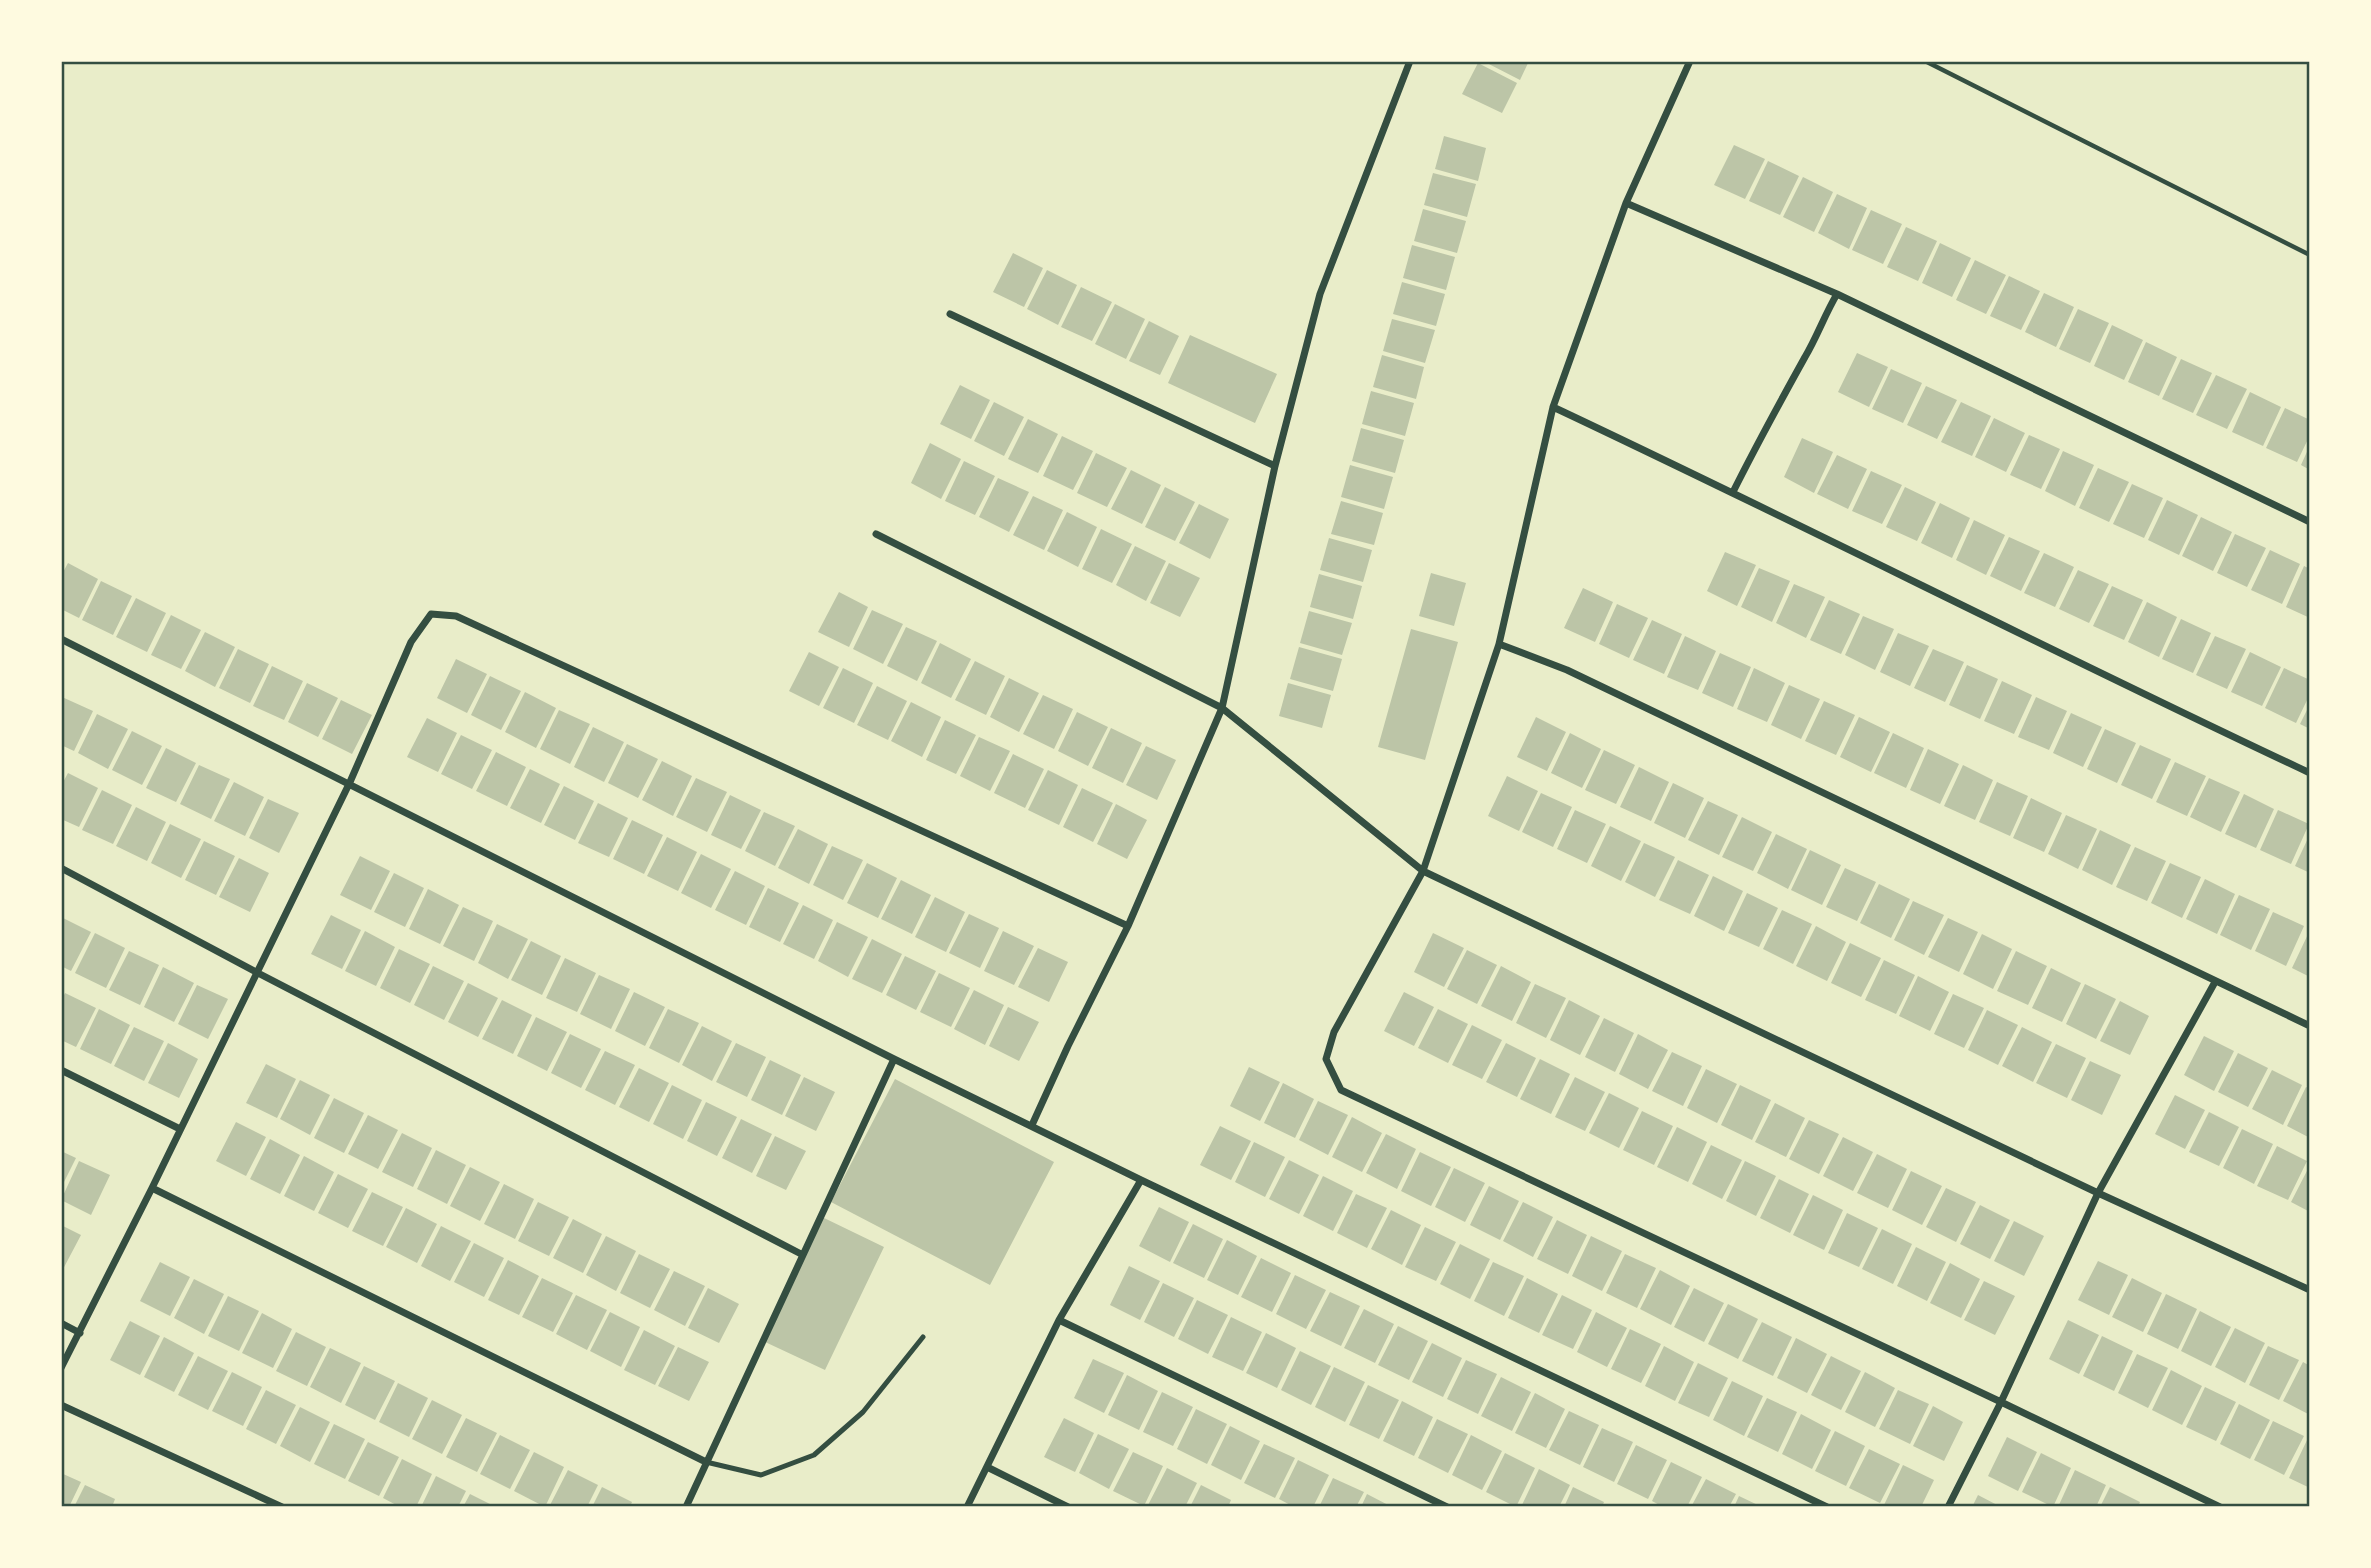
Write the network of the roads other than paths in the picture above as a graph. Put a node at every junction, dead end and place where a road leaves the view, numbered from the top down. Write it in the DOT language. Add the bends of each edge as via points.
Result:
graph roads {
  1 [pos="1410,61"];
  2 [pos="1690,61"];
  3 [pos="1626,203"];
  4 [pos="1837,294"];
  5 [pos="950,314"];
  6 [pos="1553,407"];
  7 [pos="1275,466"];
  8 [pos="1734,492"];
  9 [pos="2310,522"];
  10 [pos="876,534"];
  11 [pos="61,639"];
  12 [pos="1499,644"];
  13 [pos="1222,708"];
  14 [pos="2310,773"];
  15 [pos="350,782"];
  16 [pos="61,868"];
  17 [pos="1423,871"];
  18 [pos="1128,926"];
  19 [pos="256,972"];
  20 [pos="2215,982"];
  21 [pos="2310,1026"];
  22 [pos="894,1059"];
  23 [pos="61,1070"];
  24 [pos="1032,1125"];
  25 [pos="180,1129"];
  26 [pos="1141,1180"];
  27 [pos="152,1188"];
  28 [pos="2098,1193"];
  29 [pos="803,1255"];
  30 [pos="2310,1290"];
  31 [pos="1059,1320"];
  32 [pos="61,1323"];
  33 [pos="80,1333"];
  34 [pos="923,1337"];
  35 [pos="61,1368"];
  36 [pos="2001,1402"];
  37 [pos="61,1405"];
  38 [pos="706,1462"];
  39 [pos="987,1467"];
  40 [pos="282,1507"];
  41 [pos="686,1507"];
  42 [pos="967,1507"];
  43 [pos="1068,1507"];
  44 [pos="1447,1507"];
  45 [pos="1827,1507"];
  46 [pos="1948,1507"];
  47 [pos="2220,1507"];
  1 -- 7 [label="street" via="1320,294"];
  2 -- 3 [label="street"];
  3 -- 4 [label="street"];
  3 -- 6 [label="street"];
  4 -- 8 [label="street"];
  4 -- 9 [label="street"];
  5 -- 7 [label="street"];
  6 -- 8 [label="street"];
  6 -- 12 [label="street"];
  7 -- 13 [label="street"];
  8 -- 14 [label="street"];
  10 -- 13 [label="street"];
  11 -- 15 [label="street"];
  12 -- 17 [label="street"];
  12 -- 20 [label="street" via="1567,670"];
  13 -- 17 [label="street"];
  13 -- 18 [label="street"];
  15 -- 18 [label="street" via="411,642 431,614 456,616"];
  15 -- 19 [label="street"];
  15 -- 22 [label="street"];
  16 -- 19 [label="street"];
  17 -- 28 [label="street"];
  17 -- 36 [label="street" via="1334,1032 1326,1059 1341,1090"];
  18 -- 24 [label="street"];
  19 -- 25 [label="street"];
  19 -- 29 [label="street"];
  20 -- 21 [label="street"];
  20 -- 28 [label="street"];
  22 -- 24 [label="street"];
  22 -- 29 [label="street"];
  23 -- 25 [label="street"];
  24 -- 26 [label="street"];
  25 -- 27 [label="street"];
  26 -- 31 [label="street"];
  26 -- 45 [label="street"];
  27 -- 33 [label="street"];
  27 -- 38 [label="street"];
  28 -- 30 [label="street"];
  28 -- 36 [label="street"];
  29 -- 38 [label="street"];
  31 -- 39 [label="street"];
  31 -- 44 [label="street"];
  32 -- 33 [label="street"];
  33 -- 35 [label="street"];
  34 -- 38 [label="lane" via="863,1412 814,1455 761,1475"];
  36 -- 46 [label="street"];
  36 -- 47 [label="street"];
  37 -- 40 [label="street"];
  38 -- 41 [label="street"];
  39 -- 42 [label="street"];
  39 -- 43 [label="street"];
}
